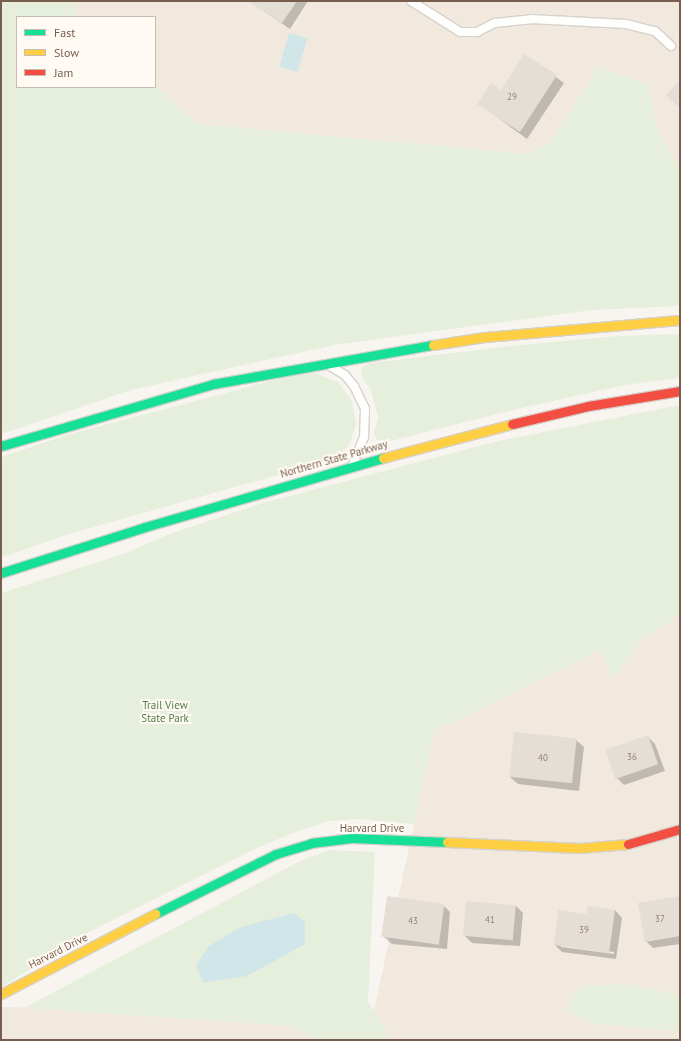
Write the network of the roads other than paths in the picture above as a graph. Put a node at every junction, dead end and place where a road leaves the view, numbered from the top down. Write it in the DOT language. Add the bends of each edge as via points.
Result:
graph roads {
  1 [pos="411,1"];
  2 [pos="671,46"];
  3 [pos="680,320"];
  4 [pos="322,364"];
  5 [pos="680,391"];
  6 [pos="1,446"];
  7 [pos="351,467"];
  8 [pos="1,573"];
  9 [pos="680,830"];
  10 [pos="1,994"];
  1 -- 2 [label="lane" via="460,32 477,32 495,23 531,19 626,24 655,31"];
  3 -- 4 [label="main road" via="484,338"];
  4 -- 6 [label="main road" via="213,384"];
  4 -- 7 [label="lane" via="345,375 365,408 364,437"];
  5 -- 7 [label="main road, Northern State Parkway" via="588,406 460,436"];
  7 -- 8 [label="main road, Northern State Parkway" via="145,527"];
  9 -- 10 [label="main road, Harvard Drive" via="638,843 579,848 352,838 311,843 276,854 225,878"];
}
